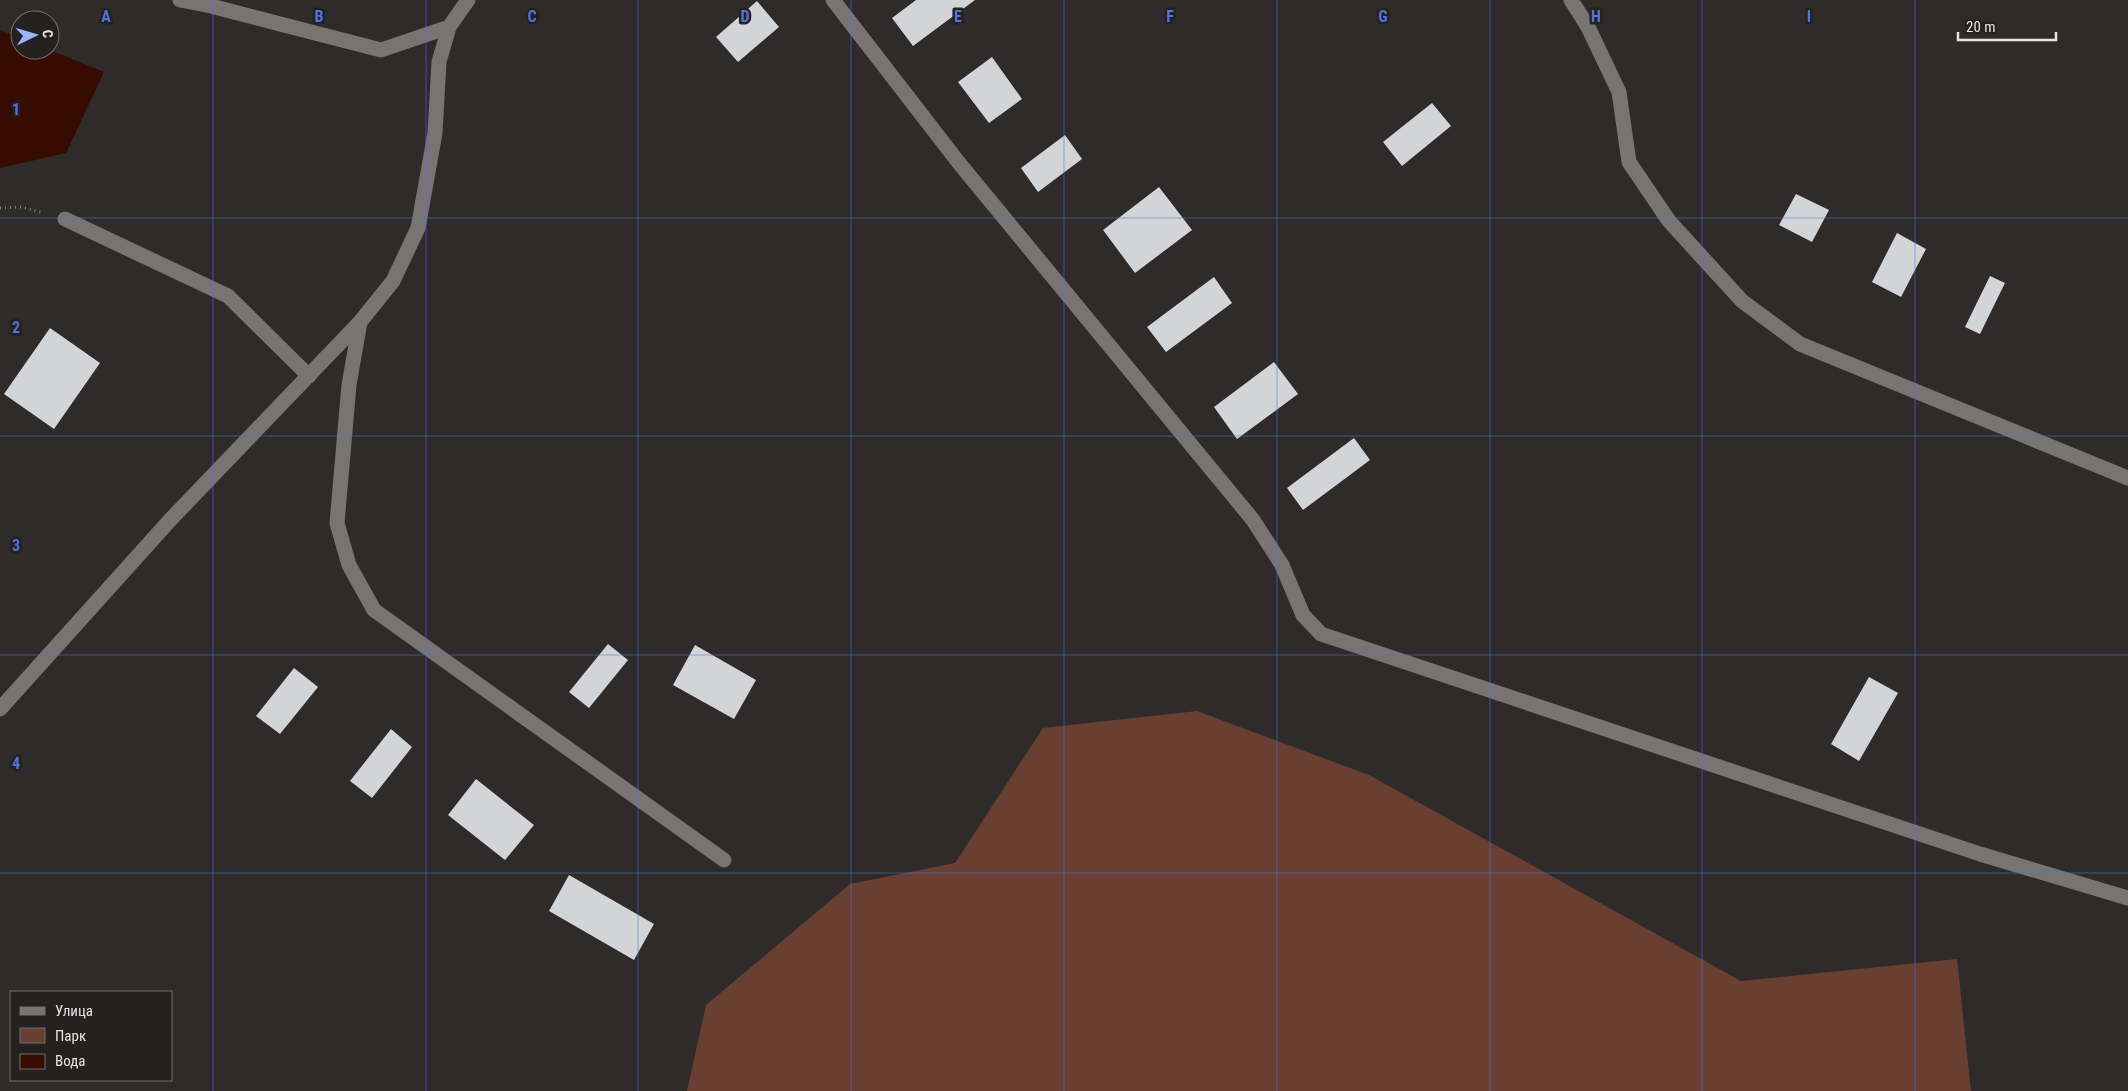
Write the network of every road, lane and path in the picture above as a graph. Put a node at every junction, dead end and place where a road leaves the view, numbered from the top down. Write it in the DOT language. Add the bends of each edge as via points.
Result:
graph roads {
  1 [pos="180,0"];
  2 [pos="468,0"];
  3 [pos="833,0"];
  4 [pos="1571,0"];
  5 [pos="449,27"];
  6 [pos="0,208"];
  7 [pos="65,219"];
  8 [pos="360,322"];
  9 [pos="308,376"];
  10 [pos="2128,478"];
  11 [pos="0,709"];
  12 [pos="724,860"];
  13 [pos="2128,898"];
  1 -- 5 [label="street" via="381,50"];
  2 -- 5 [label="street"];
  3 -- 13 [label="street" via="959,163 1253,520 1282,565 1303,614 1321,634 1980,854"];
  4 -- 10 [label="street" via="1588,27 1619,92 1629,162 1669,221 1742,301 1800,344"];
  5 -- 8 [label="street" via="439,62 435,133 418,228 393,281"];
  6 -- 7 [label="path" via="21,207"];
  7 -- 9 [label="street" via="228,296"];
  8 -- 9 [label="street"];
  8 -- 12 [label="street" via="349,385 337,523 349,565 374,610"];
  9 -- 11 [label="street" via="170,519"];
}
